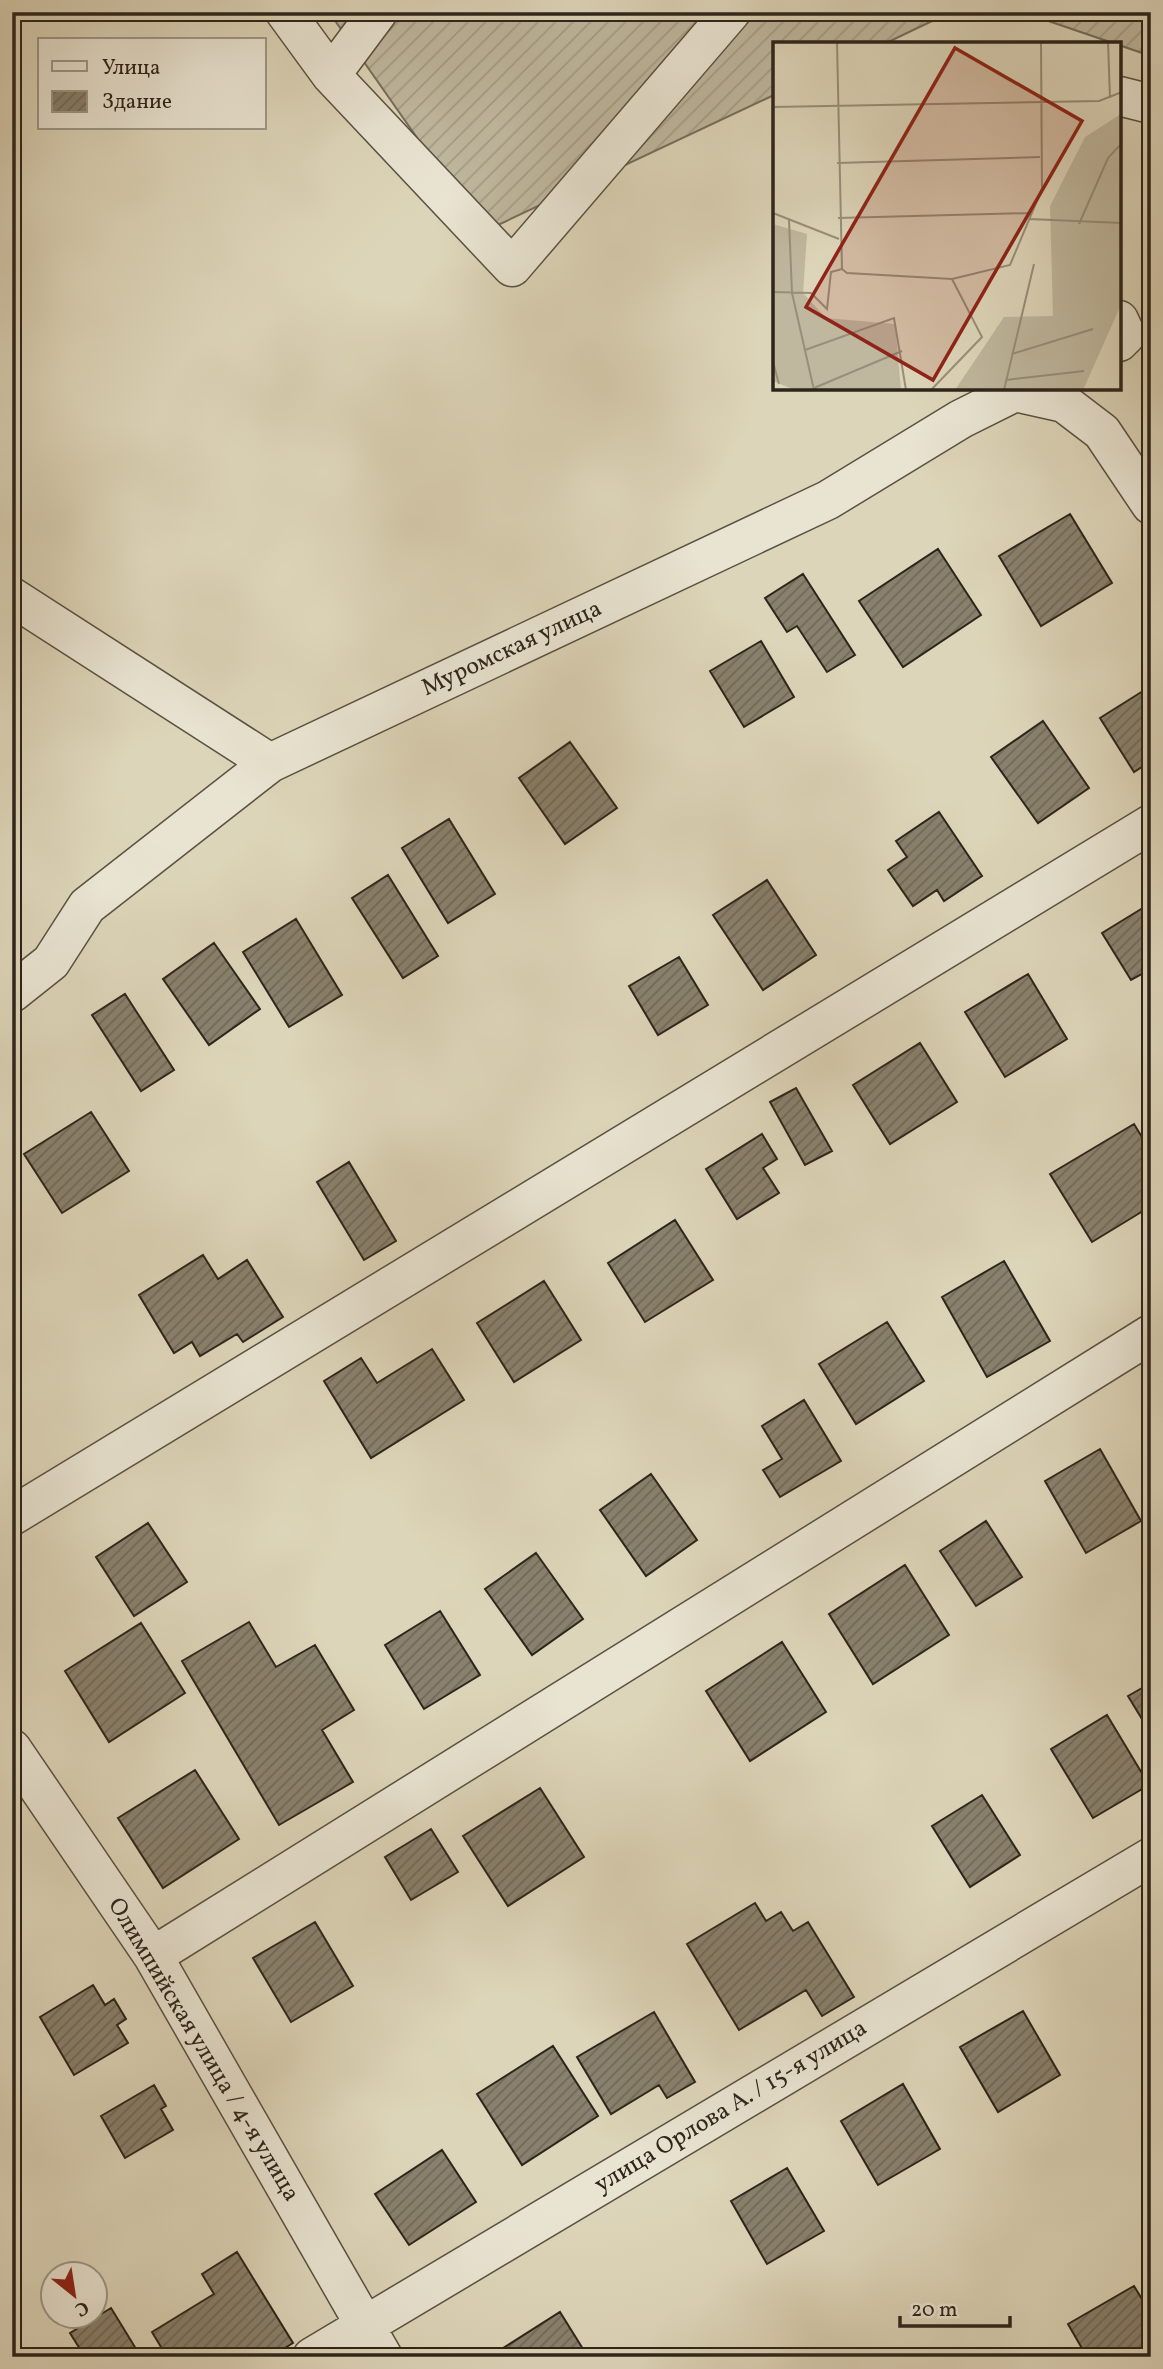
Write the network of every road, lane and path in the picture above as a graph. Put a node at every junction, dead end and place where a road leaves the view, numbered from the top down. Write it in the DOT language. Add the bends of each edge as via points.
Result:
graph roads {
  1 [pos="285,12"];
  2 [pos="378,12"];
  3 [pos="731,12"];
  4 [pos="331,75"];
  5 [pos="1121,96"];
  6 [pos="1151,104"];
  7 [pos="1121,324"];
  8 [pos="1121,340"];
  9 [pos="1070,396"];
  10 [pos="1151,505"];
  11 [pos="12,597"];
  12 [pos="270,763"];
  13 [pos="1151,824"];
  14 [pos="12,993"];
  15 [pos="1151,1334"];
  16 [pos="12,1516"];
  17 [pos="12,1749"];
  18 [pos="1151,1857"];
  19 [pos="153,1956"];
  20 [pos="374,2341"];
  21 [pos="312,2357"];
  1 -- 4 [label="street"];
  2 -- 4 [label="street"];
  3 -- 4 [label="street" via="512,267"];
  5 -- 6 [label="street"];
  7 -- 8 [label="street" via="1126,335"];
  9 -- 10 [label="street" via="1102,432"];
  9 -- 12 [label="street, Муромская улица" via="1015,392 961,419 828,500"];
  11 -- 12 [label="street"];
  12 -- 14 [label="street, Муромская улица" via="87,906 51,962"];
  13 -- 16 [label="street"];
  15 -- 19 [label="street"];
  17 -- 19 [label="street, Олимпийская улица / 4-я улица"];
  18 -- 20 [label="street, улица Орлова А. / 15-я улица"];
  19 -- 20 [label="street, Олимпийская улица / 4-я улица"];
  20 -- 21 [label="street, улица Орлова А. / 15-я улица"];
}
